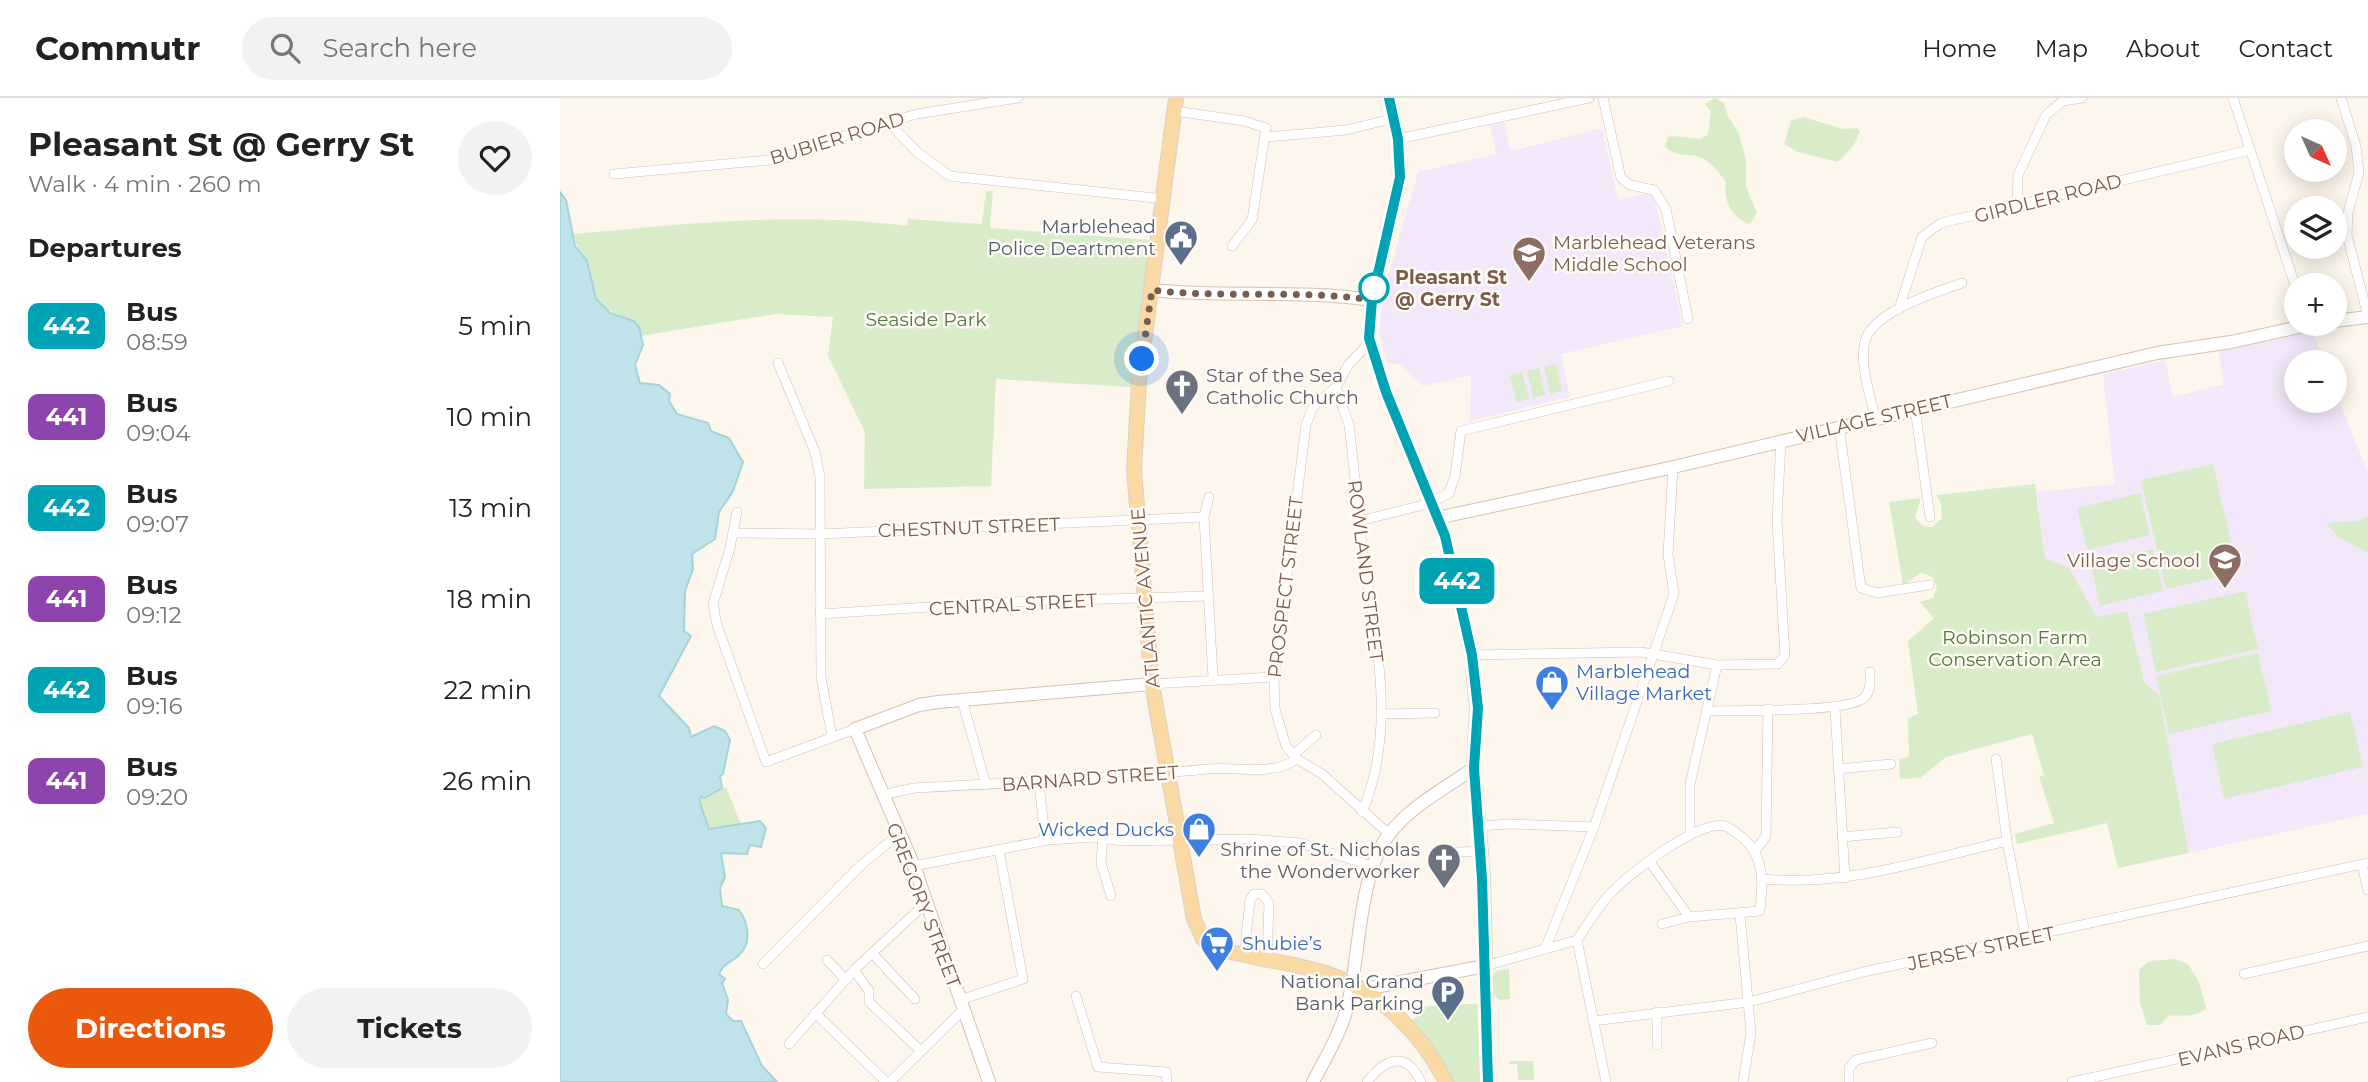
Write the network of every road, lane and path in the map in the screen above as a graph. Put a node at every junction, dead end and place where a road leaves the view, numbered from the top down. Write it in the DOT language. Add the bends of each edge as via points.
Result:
graph roads {
  1 [pos="1018,98"];
  2 [pos="1389,98"];
  3 [pos="1588,98"];
  4 [pos="1604,98"];
  5 [pos="2082,98"];
  6 [pos="2233,98"];
  7 [pos="2341,98"];
  8 [pos="1175,105"];
  9 [pos="1395,118"];
  10 [pos="888,122"];
  11 [pos="1267,137"];
  12 [pos="1398,139"];
  13 [pos="2250,150"];
  14 [pos="614,174"];
  15 [pos="1164,199"];
  16 [pos="2017,204"];
  17 [pos="1232,246"];
  18 [pos="2291,273"];
  19 [pos="1962,283"];
  20 [pos="1152,290"];
  21 [pos="1372,300"];
  22 [pos="1899,309"];
  23 [pos="2368,317"];
  24 [pos="1688,319"];
  25 [pos="2347,319"];
  26 [pos="2284,329"];
  27 [pos="1370,342"];
  28 [pos="778,363"];
  29 [pos="1669,381"];
  30 [pos="1336,387"];
  31 [pos="1915,408"];
  32 [pos="1875,417"];
  33 [pos="1839,426"];
  34 [pos="1777,441"];
  35 [pos="1672,467"];
  36 [pos="1209,497"];
  37 [pos="1431,503"];
  38 [pos="737,512"];
  39 [pos="1204,517"];
  40 [pos="1930,517"];
  41 [pos="1437,518"];
  42 [pos="1137,520"];
  43 [pos="1359,521"];
  44 [pos="733,533"];
  45 [pos="819,534"];
  46 [pos="1929,585"];
  47 [pos="1206,596"];
  48 [pos="1144,599"];
  49 [pos="820,614"];
  50 [pos="1654,654"];
  51 [pos="1472,655"];
  52 [pos="1717,665"];
  53 [pos="1870,672"];
  54 [pos="1274,677"];
  55 [pos="1213,678"];
  56 [pos="1152,684"];
  57 [pos="962,700"];
  58 [pos="1835,708"];
  59 [pos="1768,709"];
  60 [pos="1706,711"];
  61 [pos="1435,713"];
  62 [pos="1381,714"];
  63 [pos="855,729"];
  64 [pos="1316,735"];
  65 [pos="832,737"];
  66 [pos="1295,757"];
  67 [pos="1996,759"];
  68 [pos="1891,764"];
  69 [pos="1474,768"];
  70 [pos="1838,769"];
  71 [pos="1166,774"];
  72 [pos="1040,782"];
  73 [pos="986,785"];
  74 [pos="882,794"];
  75 [pos="1362,811"];
  76 [pos="1479,826"];
  77 [pos="1594,827"];
  78 [pos="1897,832"];
  79 [pos="899,834"];
  80 [pos="1389,834"];
  81 [pos="1689,835"];
  82 [pos="1842,836"];
  83 [pos="1103,838"];
  84 [pos="1177,839"];
  85 [pos="1045,841"];
  86 [pos="2007,841"];
  87 [pos="999,850"];
  88 [pos="1755,851"];
  89 [pos="1481,852"];
  90 [pos="1438,853"];
  91 [pos="1650,862"];
  92 [pos="2365,864"];
  93 [pos="914,866"];
  94 [pos="1375,867"];
  95 [pos="1845,878"];
  96 [pos="1764,879"];
  97 [pos="2368,890"];
  98 [pos="1111,896"];
  99 [pos="926,903"];
  100 [pos="1740,915"];
  101 [pos="1689,917"];
  102 [pos="1662,924"];
  103 [pos="2026,939"];
  104 [pos="1577,940"];
  105 [pos="2368,946"];
  106 [pos="1545,949"];
  107 [pos="872,953"];
  108 [pos="1244,955"];
  109 [pos="827,960"];
  110 [pos="1267,960"];
  111 [pos="763,964"];
  112 [pos="1485,966"];
  113 [pos="854,970"];
  114 [pos="2244,974"];
  115 [pos="846,979"];
  116 [pos="1354,987"];
  117 [pos="1384,987"];
  118 [pos="1076,996"];
  119 [pos="915,999"];
  120 [pos="1749,1002"];
  121 [pos="962,1005"];
  122 [pos="1387,1007"];
  123 [pos="1657,1012"];
  124 [pos="815,1013"];
  125 [pos="2368,1017"];
  126 [pos="1593,1021"];
  127 [pos="1933,1043"];
  128 [pos="789,1044"];
  129 [pos="1657,1045"];
  130 [pos="921,1051"];
  131 [pos="888,1082"];
  132 [pos="989,1082"];
  133 [pos="1167,1082"];
  134 [pos="1313,1082"];
  135 [pos="1367,1082"];
  136 [pos="1421,1082"];
  137 [pos="1446,1082"];
  138 [pos="1488,1082"];
  139 [pos="1606,1082"];
  140 [pos="1742,1082"];
  141 [pos="1849,1082"];
  142 [pos="2072,1082"];
  1 -- 10 [label="street, BUBIER ROAD"];
  2 -- 9 [label="main road"];
  3 -- 12 [label="street"];
  4 -- 24 [label="street" via="1621,178 1630,185 1654,190 1666,209"];
  5 -- 16 [label="street" via="2063,101 2046,116 2018,175"];
  6 -- 13 [label="street"];
  7 -- 23 [label="street" via="2359,172 2347,213 2347,235"];
  8 -- 11 [label="street" via="1266,128"];
  8 -- 15 [label="main road, ATLANTIC AVENUE"];
  9 -- 11 [label="street" via="1346,130"];
  9 -- 12 [label="main road"];
  10 -- 14 [label="street, BUBIER ROAD" via="780,159"];
  10 -- 15 [label="street" via="918,153 950,176"];
  11 -- 17 [label="street" via="1252,220"];
  12 -- 21 [label="main road" via="1400,177"];
  13 -- 16 [label="street, GIRDLER ROAD"];
  13 -- 18 [label="street"];
  15 -- 20 [label="main road, ATLANTIC AVENUE"];
  16 -- 22 [label="street, GIRDLER ROAD" via="1941,223 1927,232"];
  19 -- 22 [label="street"];
  20 -- 21 [label="main road" via="1194,295 1334,294"];
  20 -- 42 [label="main road, ATLANTIC AVENUE" via="1133,442"];
  21 -- 27 [label="main road"];
  22 -- 32 [label="street" via="1872,327 1864,345"];
  23 -- 25 [label="main road"];
  26 -- 31 [label="main road, VILLAGE STREET"];
  27 -- 30 [label="street"];
  27 -- 37 [label="main road"];
  28 -- 45 [label="street" via="817,462"];
  29 -- 37 [label="street" via="1461,431 1452,488"];
  30 -- 43 [label="street, ROWLAND STREET" via="1349,425"];
  30 -- 54 [label="street, PROSPECT STREET" via="1313,407 1306,425"];
  31 -- 32 [label="main road, VILLAGE STREET"];
  31 -- 40 [label="street"];
  32 -- 33 [label="main road, VILLAGE STREET"];
  33 -- 34 [label="main road, VILLAGE STREET"];
  33 -- 46 [label="street" via="1861,588 1877,593"];
  34 -- 35 [label="main road, VILLAGE STREET"];
  34 -- 52 [label="street" via="1784,655 1775,664"];
  35 -- 41 [label="main road, VILLAGE STREET"];
  35 -- 50 [label="street" via="1668,554 1674,594"];
  36 -- 39 [label="street"];
  37 -- 41 [label="main road"];
  37 -- 43 [label="street"];
  38 -- 44 [label="street"];
  39 -- 42 [label="street, CHESTNUT STREET"];
  39 -- 47 [label="street"];
  41 -- 51 [label="main road" via="1453,565"];
  42 -- 45 [label="street, CHESTNUT STREET"];
  42 -- 48 [label="main road, ATLANTIC AVENUE"];
  43 -- 62 [label="street, ROWLAND STREET"];
  44 -- 45 [label="street, CHESTNUT STREET"];
  44 -- 65 [label="street" via="713,604 766,762"];
  45 -- 49 [label="street"];
  47 -- 48 [label="street, CENTRAL STREET"];
  47 -- 55 [label="street"];
  48 -- 49 [label="street, CENTRAL STREET"];
  48 -- 56 [label="main road, ATLANTIC AVENUE"];
  49 -- 65 [label="street" via="821,677"];
  50 -- 51 [label="street"];
  50 -- 52 [label="street"];
  50 -- 77 [label="street"];
  51 -- 69 [label="main road" via="1478,730"];
  52 -- 60 [label="street"];
  53 -- 58 [label="street" via="1866,696"];
  54 -- 55 [label="street"];
  54 -- 66 [label="street, PROSPECT STREET" via="1277,718 1286,746"];
  55 -- 56 [label="street"];
  56 -- 57 [label="main road"];
  56 -- 71 [label="main road, ATLANTIC AVENUE"];
  57 -- 63 [label="main road" via="919,705"];
  57 -- 73 [label="street"];
  58 -- 59 [label="street"];
  58 -- 70 [label="street"];
  59 -- 60 [label="street"];
  59 -- 88 [label="street" via="1766,835"];
  60 -- 81 [label="street" via="1690,784"];
  61 -- 62 [label="street"];
  62 -- 75 [label="street, ROWLAND STREET" via="1377,763"];
  63 -- 65 [label="street"];
  63 -- 74 [label="main road, GREGORY STREET"];
  64 -- 66 [label="street"];
  66 -- 71 [label="street, BARNARD STREET" via="1284,767"];
  66 -- 75 [label="street" via="1322,774"];
  67 -- 86 [label="street"];
  68 -- 70 [label="street"];
  69 -- 76 [label="main road"];
  69 -- 80 [label="main road" via="1421,804"];
  70 -- 82 [label="street"];
  71 -- 72 [label="street, BARNARD STREET"];
  71 -- 84 [label="main road, ATLANTIC AVENUE"];
  72 -- 73 [label="street, BARNARD STREET"];
  72 -- 85 [label="street"];
  73 -- 74 [label="street, BARNARD STREET"];
  74 -- 79 [label="main road, GREGORY STREET"];
  75 -- 80 [label="street"];
  76 -- 77 [label="street"];
  76 -- 89 [label="main road"];
  77 -- 106 [label="street"];
  78 -- 82 [label="street"];
  79 -- 93 [label="main road, GREGORY STREET"];
  79 -- 111 [label="street" via="860,866"];
  80 -- 94 [label="main road"];
  81 -- 88 [label="street" via="1725,826"];
  81 -- 91 [label="street"];
  82 -- 95 [label="street"];
  83 -- 84 [label="street"];
  83 -- 85 [label="street"];
  83 -- 98 [label="street" via="1101,863"];
  84 -- 94 [label="street" via="1300,843"];
  84 -- 108 [label="main road, ATLANTIC AVENUE" via="1198,931 1212,946"];
  85 -- 87 [label="street"];
  86 -- 95 [label="street"];
  86 -- 103 [label="street"];
  87 -- 93 [label="street"];
  87 -- 121 [label="street" via="1023,979"];
  88 -- 96 [label="street"];
  89 -- 90 [label="street"];
  89 -- 112 [label="main road"];
  91 -- 101 [label="street"];
  91 -- 104 [label="street" via="1609,894"];
  92 -- 97 [label="street"];
  92 -- 103 [label="street, JERSEY STREET"];
  93 -- 99 [label="main road, GREGORY STREET"];
  94 -- 116 [label="main road" via="1361,921"];
  95 -- 96 [label="street"];
  96 -- 100 [label="street" via="1760,911"];
  99 -- 107 [label="street"];
  99 -- 121 [label="main road, GREGORY STREET"];
  100 -- 101 [label="street"];
  100 -- 120 [label="street"];
  101 -- 102 [label="street"];
  103 -- 120 [label="street, JERSEY STREET" via="1863,972"];
  104 -- 106 [label="street"];
  104 -- 126 [label="street"];
  105 -- 114 [label="street"];
  106 -- 112 [label="street"];
  107 -- 113 [label="street"];
  107 -- 119 [label="street"];
  108 -- 110 [label="main road, ATLANTIC AVENUE"];
  108 -- 110 [label="street" via="1250,900 1254,894 1262,894 1269,902"];
  109 -- 115 [label="street"];
  110 -- 116 [label="main road, ATLANTIC AVENUE" via="1318,971"];
  112 -- 117 [label="main road"];
  112 -- 138 [label="main road"];
  113 -- 115 [label="street"];
  113 -- 130 [label="street" via="869,990 869,1002"];
  115 -- 124 [label="street"];
  116 -- 117 [label="main road"];
  116 -- 122 [label="main road, ATLANTIC AVENUE"];
  116 -- 134 [label="main road"];
  117 -- 122 [label="main road"];
  118 -- 133 [label="street" via="1098,1067 1166,1072"];
  120 -- 123 [label="street, JERSEY STREET"];
  120 -- 140 [label="street" via="1750,1054"];
  121 -- 130 [label="street"];
  121 -- 132 [label="main road, GREGORY STREET"];
  122 -- 137 [label="main road, ATLANTIC AVENUE" via="1422,1040"];
  123 -- 126 [label="street, JERSEY STREET"];
  123 -- 129 [label="street"];
  124 -- 128 [label="street"];
  124 -- 131 [label="street"];
  125 -- 142 [label="street, EVANS ROAD"];
  126 -- 139 [label="street"];
  127 -- 141 [label="street" via="1856,1060 1849,1068"];
  130 -- 131 [label="street"];
  135 -- 136 [label="street" via="1383,1066 1401,1059 1409,1062"];
}
